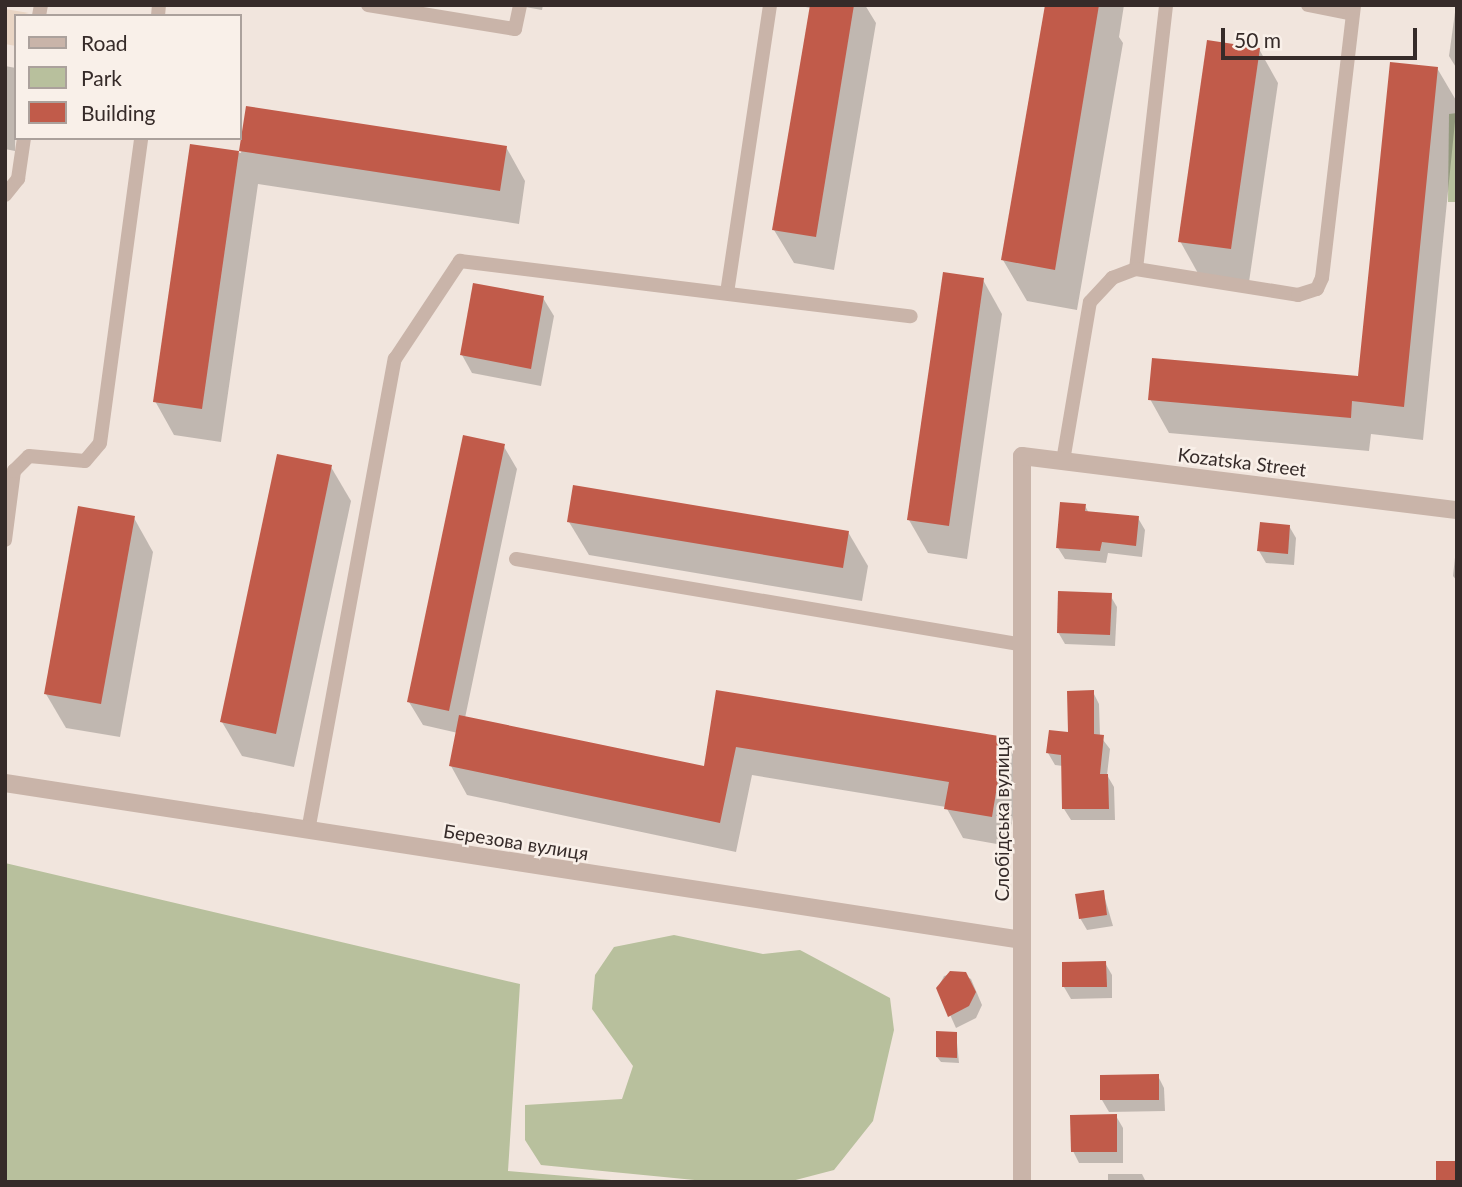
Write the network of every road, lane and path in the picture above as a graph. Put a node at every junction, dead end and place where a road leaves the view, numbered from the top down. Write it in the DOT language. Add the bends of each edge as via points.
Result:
graph roads {
  1 [pos="368,5"];
  2 [pos="520,5"];
  3 [pos="770,5"];
  4 [pos="1166,5"];
  5 [pos="1308,5"];
  6 [pos="1351,9"];
  7 [pos="24,140"];
  8 [pos="141,140"];
  9 [pos="5,195"];
  10 [pos="1136,269"];
  11 [pos="727,293"];
  12 [pos="911,316"];
  13 [pos="1022,456"];
  14 [pos="1063,461"];
  15 [pos="1457,510"];
  16 [pos="5,540"];
  17 [pos="516,559"];
  18 [pos="1024,645"];
  19 [pos="5,783"];
  20 [pos="308,831"];
  21 [pos="1022,940"];
  22 [pos="1022,1182"];
  1 -- 2 [label="lane" via="514,29"];
  3 -- 11 [label="lane"];
  4 -- 10 [label="lane"];
  5 -- 6 [label="lane"];
  6 -- 10 [label="lane" via="1322,278 1317,289 1298,295"];
  7 -- 9 [label="lane" via="18,179"];
  8 -- 16 [label="lane" via="100,443 85,461 29,456 14,471"];
  10 -- 14 [label="lane" via="1112,278 1090,302"];
  11 -- 12 [label="lane"];
  11 -- 20 [label="lane" via="460,261 395,359"];
  13 -- 14 [label="street, Kozatska Street"];
  13 -- 18 [label="street, Слобідська вулиця"];
  14 -- 15 [label="street, Kozatska Street"];
  17 -- 18 [label="lane"];
  18 -- 21 [label="street, Слобідська вулиця"];
  19 -- 20 [label="street, Березова вулиця"];
  20 -- 21 [label="street, Березова вулиця"];
  21 -- 22 [label="street, Слобідська вулиця"];
}
